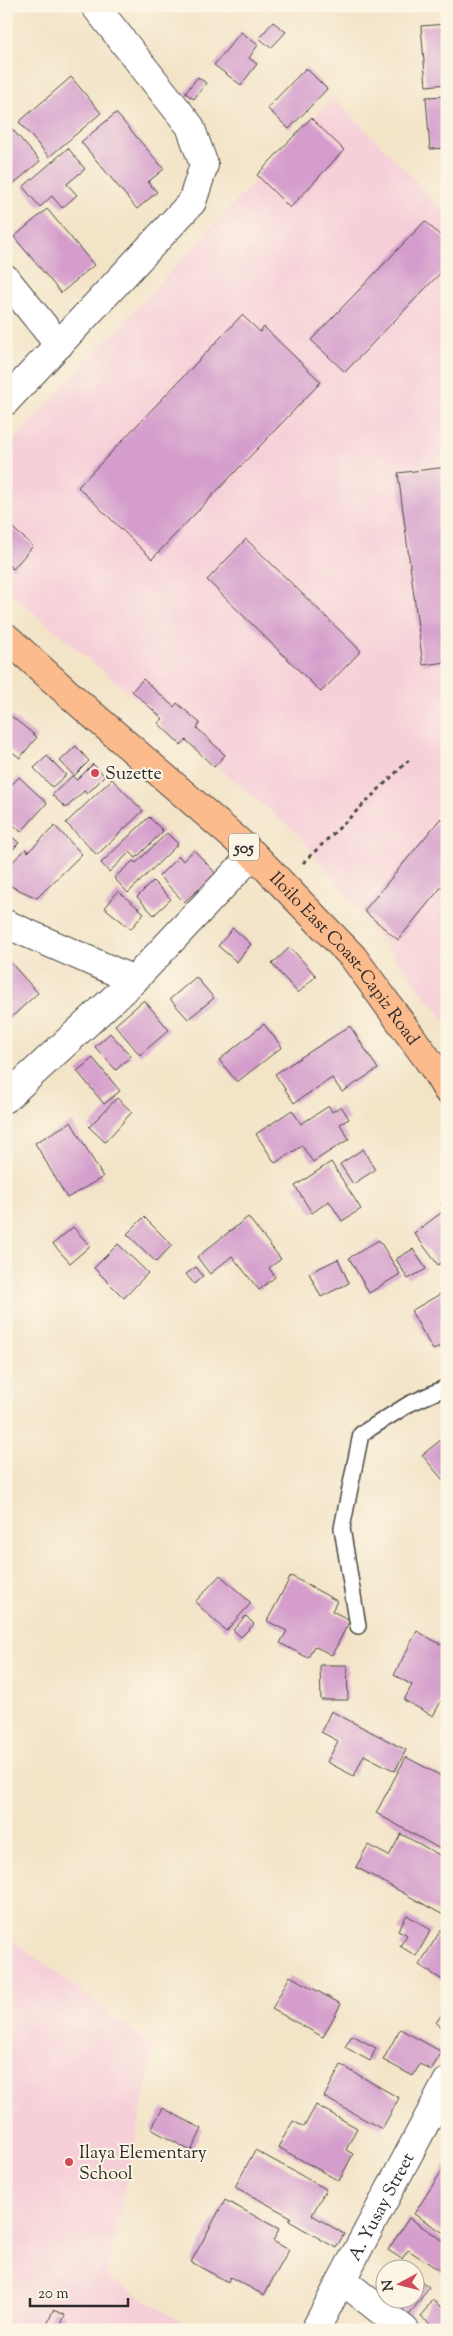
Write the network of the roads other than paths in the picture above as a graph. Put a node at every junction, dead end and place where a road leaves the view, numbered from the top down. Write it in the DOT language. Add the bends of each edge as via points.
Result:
graph roads {
  1 [pos="95,6"];
  2 [pos="6,279"];
  3 [pos="59,345"];
  4 [pos="6,401"];
  5 [pos="6,637"];
  6 [pos="253,854"];
  7 [pos="6,924"];
  8 [pos="134,980"];
  9 [pos="447,1090"];
  10 [pos="6,1098"];
  11 [pos="447,1387"];
  12 [pos="358,1626"];
  13 [pos="447,2082"];
  14 [pos="342,2280"];
  15 [pos="315,2330"];
  16 [pos="405,2330"];
  1 -- 3 [label="street" via="190,126 204,165 192,202"];
  2 -- 3 [label="street"];
  3 -- 4 [label="street"];
  5 -- 6 [label="main road, Iloilo East Coast-Capiz Road / 505"];
  6 -- 8 [label="street"];
  6 -- 9 [label="main road, Iloilo East Coast-Capiz Road / 505" via="353,957"];
  7 -- 8 [label="street"];
  8 -- 10 [label="street"];
  11 -- 12 [label="lane" via="409,1404 361,1434 342,1528"];
  13 -- 14 [label="street, A. Yusay Street"];
  14 -- 15 [label="street, A. Yusay Street"];
  14 -- 16 [label="street"];
}
